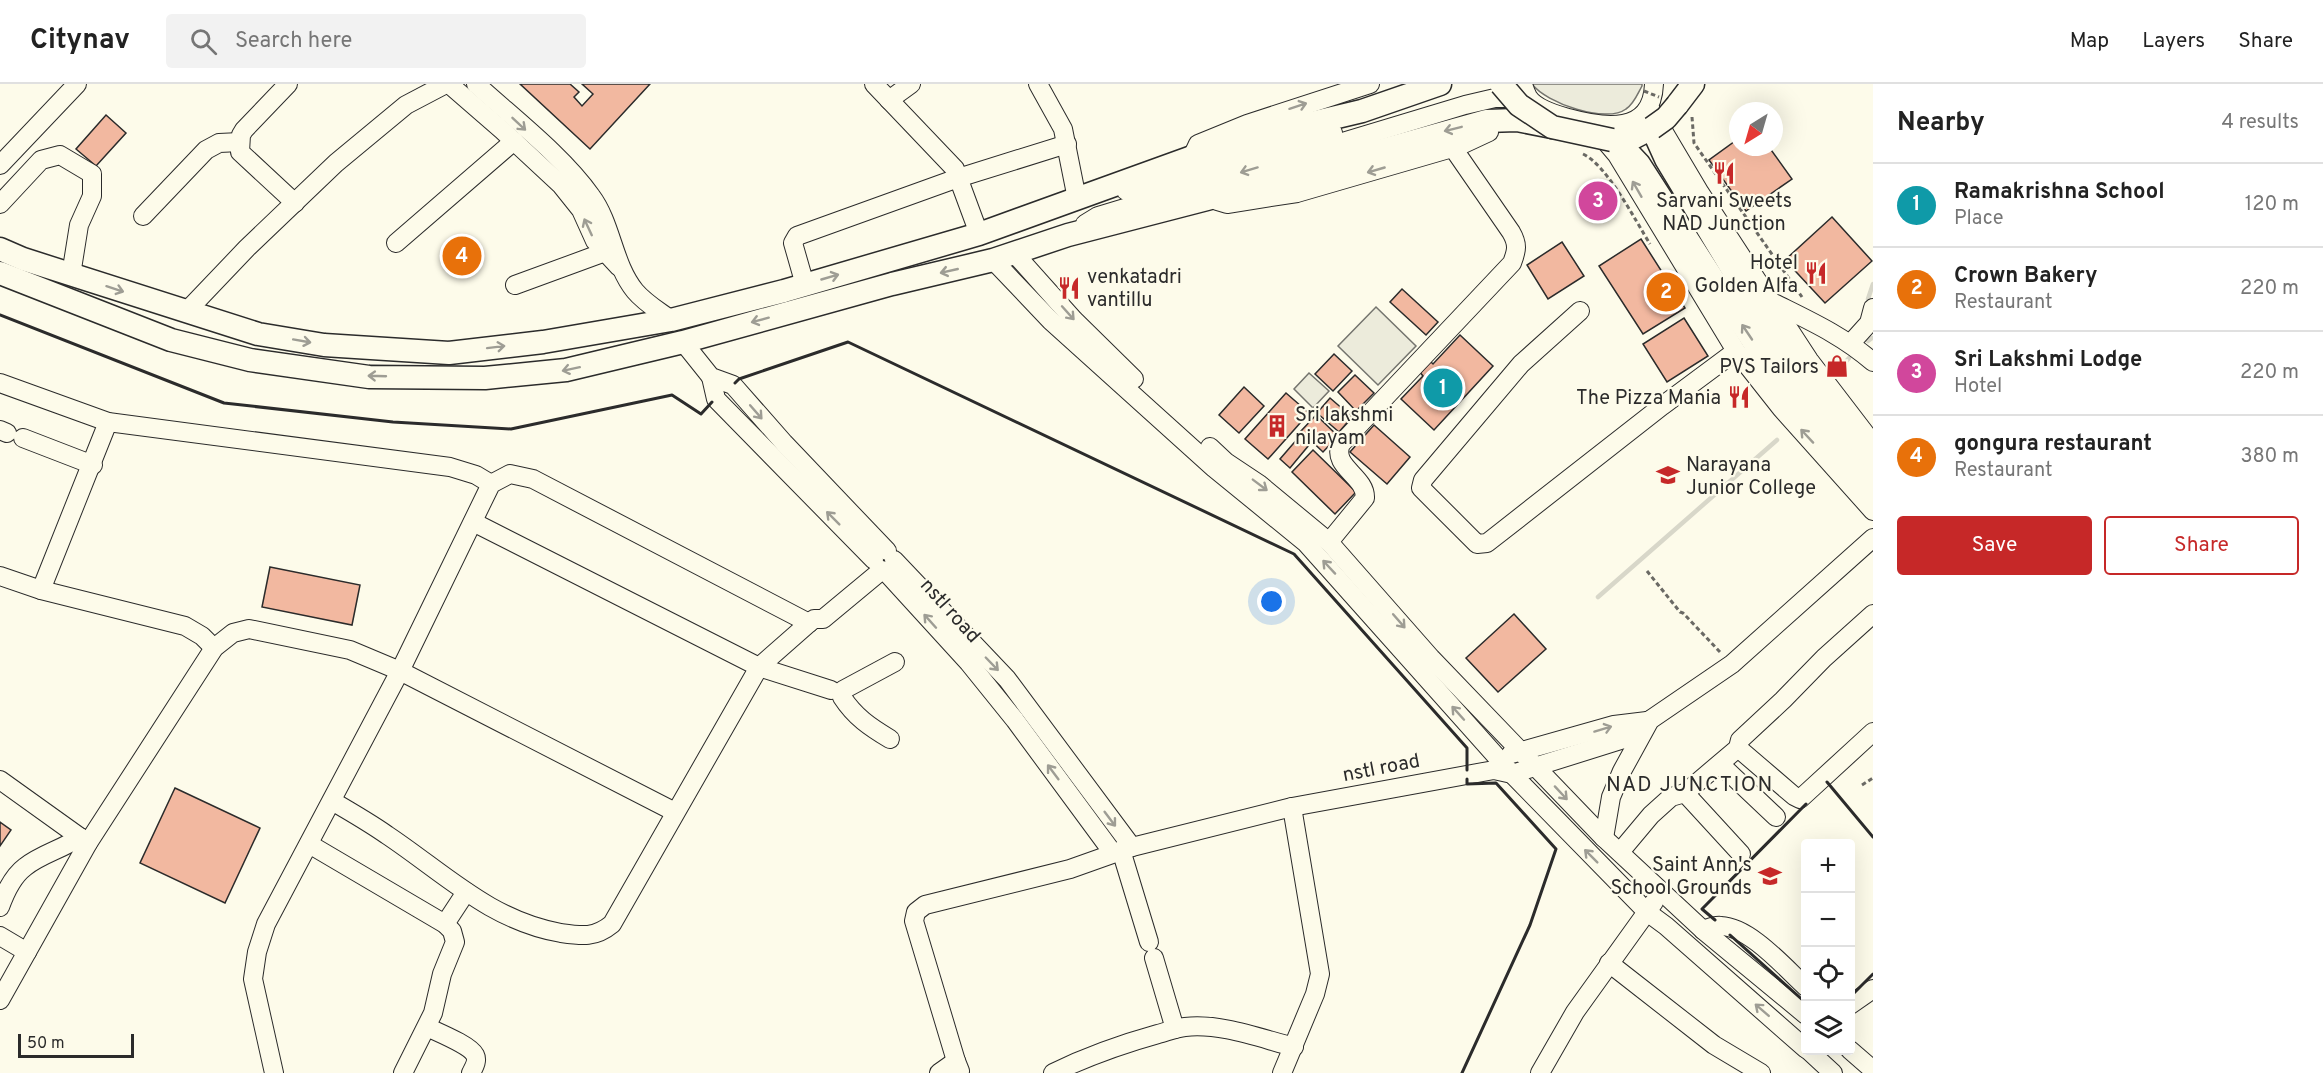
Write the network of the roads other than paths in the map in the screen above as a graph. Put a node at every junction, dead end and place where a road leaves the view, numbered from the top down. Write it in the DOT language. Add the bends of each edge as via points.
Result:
graph roads {
  1 [pos="77,84"];
  2 [pos="288,84"];
  3 [pos="447,84"];
  4 [pos="476,84"];
  5 [pos="874,84"];
  6 [pos="911,84"];
  7 [pos="1038,84"];
  8 [pos="1370,84"];
  9 [pos="1440,84"];
  10 [pos="1492,84"];
  11 [pos="1501,84"];
  12 [pos="1654,84"];
  13 [pos="1693,84"];
  14 [pos="1526,91"];
  15 [pos="889,99"];
  16 [pos="1683,100"];
  17 [pos="1651,117"];
  18 [pos="1589,124"];
  19 [pos="1552,127"];
  20 [pos="1489,132"];
  21 [pos="1612,140"];
  22 [pos="514,141"];
  23 [pos="240,142"];
  24 [pos="1067,144"];
  25 [pos="1453,148"];
  26 [pos="1192,157"];
  27 [pos="0,165"];
  28 [pos="958,178"];
  29 [pos="1207,198"];
  30 [pos="1067,202"];
  31 [pos="295,203"];
  32 [pos="0,204"];
  33 [pos="143,216"];
  34 [pos="979,234"];
  35 [pos="1068,235"];
  36 [pos="396,243"];
  37 [pos="0,249"];
  38 [pos="605,252"];
  39 [pos="1015,254"];
  40 [pos="993,260"];
  41 [pos="0,273"];
  42 [pos="624,273"];
  43 [pos="71,275"];
  44 [pos="515,285"];
  45 [pos="805,285"];
  46 [pos="1772,302"];
  47 [pos="1873,308"];
  48 [pos="1580,311"];
  49 [pos="186,312"];
  50 [pos="671,320"];
  51 [pos="683,342"];
  52 [pos="1851,343"];
  53 [pos="1736,351"];
  54 [pos="1873,362"];
  55 [pos="0,383"];
  56 [pos="108,422"];
  57 [pos="10,434"];
  58 [pos="1872,441"];
  59 [pos="93,465"];
  60 [pos="1873,466"];
  61 [pos="491,484"];
  62 [pos="1873,494"];
  63 [pos="1873,511"];
  64 [pos="473,522"];
  65 [pos="1873,538"];
  66 [pos="1329,542"];
  67 [pos="883,563"];
  68 [pos="0,576"];
  69 [pos="41,590"];
  70 [pos="1871,620"];
  71 [pos="812,621"];
  72 [pos="214,648"];
  73 [pos="895,662"];
  74 [pos="759,667"];
  75 [pos="400,671"];
  76 [pos="839,692"];
  77 [pos="1650,720"];
  78 [pos="1873,732"];
  79 [pos="890,739"];
  80 [pos="1738,748"];
  81 [pos="1521,750"];
  82 [pos="1720,764"];
  83 [pos="1502,767"];
  84 [pos="1537,767"];
  85 [pos="0,780"];
  86 [pos="1685,794"];
  87 [pos="332,801"];
  88 [pos="1292,807"];
  89 [pos="675,812"];
  90 [pos="1776,817"];
  91 [pos="1604,838"];
  92 [pos="84,840"];
  93 [pos="309,844"];
  94 [pos="1122,850"];
  95 [pos="1620,852"];
  96 [pos="1742,854"];
  97 [pos="1661,890"];
  98 [pos="466,892"];
  99 [pos="0,907"];
  100 [pos="1647,912"];
  101 [pos="445,924"];
  102 [pos="1703,930"];
  103 [pos="0,936"];
  104 [pos="27,952"];
  105 [pos="1609,963"];
  106 [pos="1801,983"];
  107 [pos="1873,989"];
  108 [pos="0,1000"];
  109 [pos="1855,1002"];
  110 [pos="1801,1011"];
  111 [pos="427,1027"];
  112 [pos="1175,1029"];
  113 [pos="1801,1045"];
  114 [pos="1294,1047"];
  115 [pos="1855,1054"];
  116 [pos="1813,1055"];
  117 [pos="959,1067"];
  118 [pos="1873,1070"];
  119 [pos="274,1073"];
  120 [pos="403,1073"];
  121 [pos="471,1073"];
  122 [pos="939,1073"];
  123 [pos="1053,1073"];
  124 [pos="1282,1073"];
  125 [pos="1540,1073"];
  126 [pos="1761,1073"];
  127 [pos="1833,1073"];
  1 -- 27 [label="street"];
  2 -- 23 [label="street" via="244,130"];
  3 -- 22 [label="street"];
  3 -- 31 [label="street" via="406,105"];
  4 -- 42 [label="street, one-way" via="587,190 606,222"];
  5 -- 15 [label="street"];
  6 -- 15 [label="street"];
  7 -- 24 [label="street"];
  26 -- 8 [label="street, one-way" via="1198,144 1227,132"];
  9 -- 26 [label="main road" via="1362,111"];
  10 -- 30 [label="street" via="1480,91 1094,201"];
  11 -- 19 [label="main road, bridge" via="1519,105"];
  12 -- 17 [label="street"];
  13 -- 16 [label="main road"];
  14 -- 18 [label="street" via="1548,112"];
  14 -- 35 [label="street, one-way" via="1430,115 1098,216"];
  15 -- 28 [label="street" via="955,169"];
  16 -- 17 [label="main road, bridge" via="1666,118"];
  17 -- 18 [label="street" via="1607,126"];
  17 -- 21 [label="main road" via="1631,139"];
  17 -- 46 [label="street"];
  17 -- 60 [label="main road" via="1666,159 1775,340"];
  53 -- 18 [label="street, one-way" via="1617,154"];
  19 -- 21 [label="main road, bridge"];
  19 -- 29 [label="main road, one-way" via="1517,120 1486,120"];
  20 -- 25 [label="street"];
  62 -- 21 [label="main road, one-way" via="1762,355 1639,164"];
  22 -- 36 [label="street"];
  38 -- 22 [label="street, one-way" via="561,185"];
  23 -- 31 [label="street" via="240,152"];
  23 -- 33 [label="street" via="219,143 206,150"];
  24 -- 28 [label="street"];
  24 -- 30 [label="street"];
  25 -- 29 [label="street, one-way" via="1297,193 1227,204"];
  25 -- 66 [label="street" via="1517,241 1516,251 1512,262 1341,444 1339,458 1362,487 1365,498"];
  26 -- 30 [label="main road"];
  28 -- 34 [label="street"];
  28 -- 45 [label="street" via="797,236 794,253"];
  29 -- 35 [label="main road"];
  30 -- 34 [label="main road"];
  31 -- 49 [label="street"];
  32 -- 43 [label="street" via="41,160 60,155 92,174 92,196 79,225"];
  45 -- 34 [label="main road, one-way"];
  35 -- 39 [label="main road"];
  37 -- 43 [label="main road"];
  38 -- 42 [label="street"];
  38 -- 44 [label="street"];
  39 -- 40 [label="main road"];
  39 -- 66 [label="street, one-way" via="1144,389 1226,462"];
  40 -- 51 [label="main road, one-way"];
  83 -- 40 [label="street, one-way" via="1306,543 1214,468 1051,321"];
  51 -- 41 [label="main road, one-way" via="566,370 485,378 369,376 250,360 171,340"];
  42 -- 50 [label="street" via="635,291"];
  43 -- 49 [label="main road, one-way"];
  45 -- 50 [label="main road"];
  46 -- 52 [label="street"];
  46 -- 58 [label="street" via="1809,360"];
  47 -- 52 [label="street" via="1869,323"];
  48 -- 53 [label="street" via="1521,364 1423,480 1421,488 1477,544 1487,543"];
  49 -- 50 [label="main road, one-way" via="258,334 324,345 449,353"];
  51 -- 67 [label="street, nstl road" via="711,377 716,399"];
  52 -- 54 [label="street"];
  63 -- 53 [label="street, one-way"];
  55 -- 56 [label="street"];
  56 -- 59 [label="street"];
  56 -- 61 [label="street" via="450,467"];
  57 -- 59 [label="street"];
  59 -- 69 [label="street"];
  61 -- 64 [label="street"];
  61 -- 71 [label="street" via="510,474 533,479"];
  64 -- 74 [label="street"];
  64 -- 75 [label="street"];
  65 -- 77 [label="street" via="1732,664"];
  66 -- 81 [label="street, one-way" via="1431,658"];
  67 -- 71 [label="street" via="824,619"];
  67 -- 94 [label="street, nstl road"];
  68 -- 69 [label="street"];
  69 -- 72 [label="street" via="185,626"];
  70 -- 80 [label="street" via="1824,658 1740,740"];
  71 -- 74 [label="street"];
  72 -- 75 [label="street" via="233,633 249,629 350,650"];
  72 -- 92 [label="street"];
  73 -- 76 [label="street"];
  74 -- 76 [label="street"];
  74 -- 89 [label="street"];
  75 -- 87 [label="street"];
  75 -- 89 [label="street"];
  76 -- 79 [label="street" via="862,722"];
  81 -- 77 [label="street, nstl road, one-way" via="1614,725"];
  77 -- 84 [label="street" via="1624,739"];
  77 -- 91 [label="street" via="1611,797"];
  78 -- 80 [label="street" via="1800,799"];
  80 -- 82 [label="street"];
  81 -- 83 [label="street, nstl road"];
  81 -- 84 [label="street"];
  82 -- 86 [label="street"];
  82 -- 90 [label="street"];
  83 -- 84 [label="street"];
  83 -- 88 [label="street, nstl road"];
  100 -- 83 [label="street, one-way"];
  84 -- 91 [label="street, one-way"];
  85 -- 92 [label="street"];
  86 -- 95 [label="street" via="1671,797"];
  86 -- 96 [label="street"];
  87 -- 93 [label="street"];
  87 -- 98 [label="street" via="386,834"];
  88 -- 94 [label="street, nstl road"];
  88 -- 114 [label="street" via="1320,974"];
  89 -- 98 [label="street" via="612,924 603,932 585,937 531,927"];
  91 -- 95 [label="street"];
  92 -- 99 [label="street" via="24,867"];
  92 -- 104 [label="street"];
  93 -- 101 [label="street"];
  93 -- 119 [label="street" via="266,924 257,952 253,979"];
  94 -- 112 [label="street"];
  94 -- 117 [label="street, nstl road" via="1070,869 925,905 916,912 914,921"];
  95 -- 97 [label="street"];
  97 -- 100 [label="street"];
  97 -- 102 [label="street"];
  98 -- 101 [label="street"];
  100 -- 105 [label="street"];
  113 -- 100 [label="street, one-way"];
  101 -- 111 [label="street" via="455,942"];
  102 -- 106 [label="street" via="1723,926 1738,930"];
  102 -- 110 [label="street"];
  103 -- 104 [label="street"];
  104 -- 108 [label="street"];
  105 -- 125 [label="street"];
  105 -- 126 [label="street" via="1714,1045"];
  107 -- 109 [label="street"];
  111 -- 120 [label="street"];
  111 -- 121 [label="street" via="470,1049 476,1064"];
  112 -- 114 [label="street" via="1236,1031"];
  112 -- 123 [label="street" via="1130,1042"];
  114 -- 124 [label="street"];
  115 -- 118 [label="street"];
  116 -- 127 [label="street"];
  117 -- 122 [label="street, nstl road"];
}
